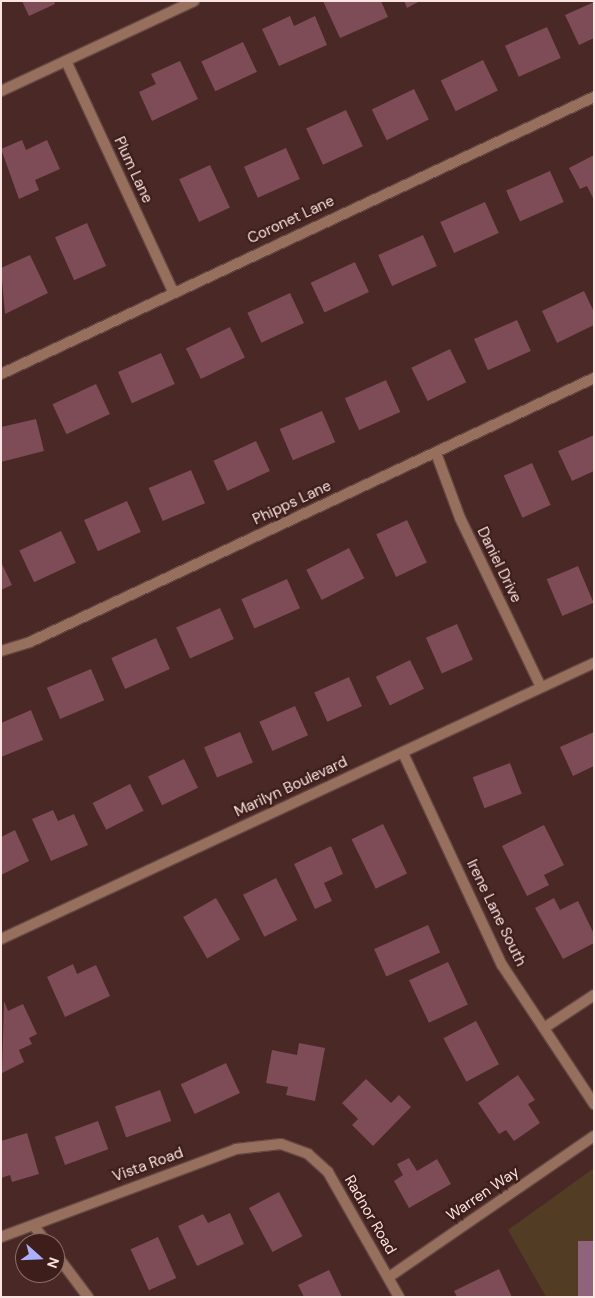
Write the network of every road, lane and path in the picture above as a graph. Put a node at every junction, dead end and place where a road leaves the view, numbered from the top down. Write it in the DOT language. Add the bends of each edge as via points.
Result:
graph roads {
  1 [pos="194,1"];
  2 [pos="66,61"];
  3 [pos="1,91"];
  4 [pos="594,97"];
  5 [pos="173,291"];
  6 [pos="1,374"];
  7 [pos="594,378"];
  8 [pos="436,453"];
  9 [pos="1,651"];
  10 [pos="594,663"];
  11 [pos="541,687"];
  12 [pos="404,753"];
  13 [pos="1,938"];
  14 [pos="594,995"];
  15 [pos="544,1028"];
  16 [pos="594,1104"];
  17 [pos="594,1136"];
  18 [pos="308,1154"];
  19 [pos="34,1226"];
  20 [pos="39,1233"];
  21 [pos="1,1237"];
  22 [pos="65,1266"];
  23 [pos="389,1277"];
  24 [pos="88,1297"];
  25 [pos="399,1297"];
  1 -- 2 [label="street"];
  2 -- 3 [label="street"];
  2 -- 5 [label="street, Plum Lane"];
  4 -- 5 [label="street, Coronet Lane"];
  5 -- 6 [label="street, Coronet Lane"];
  7 -- 8 [label="street, Phipps Lane"];
  8 -- 9 [label="street, Phipps Lane" via="30,642"];
  8 -- 11 [label="street, Daniel Drive" via="460,518"];
  10 -- 11 [label="street, Marilyn Boulevard"];
  11 -- 12 [label="street, Marilyn Boulevard"];
  12 -- 13 [label="street, Marilyn Boulevard"];
  12 -- 15 [label="street, Irene Lane South" via="502,965"];
  14 -- 15 [label="street"];
  15 -- 16 [label="street, Irene Lane South"];
  17 -- 23 [label="street, Warren Way"];
  18 -- 19 [label="street, Vista Road" via="281,1144 236,1148"];
  18 -- 23 [label="street, Radnor Road" via="328,1172"];
  19 -- 20 [label="street"];
  19 -- 21 [label="street, Vista Road"];
  22 -- 24 [label="street"];
  23 -- 25 [label="street, Radnor Road"];
}
